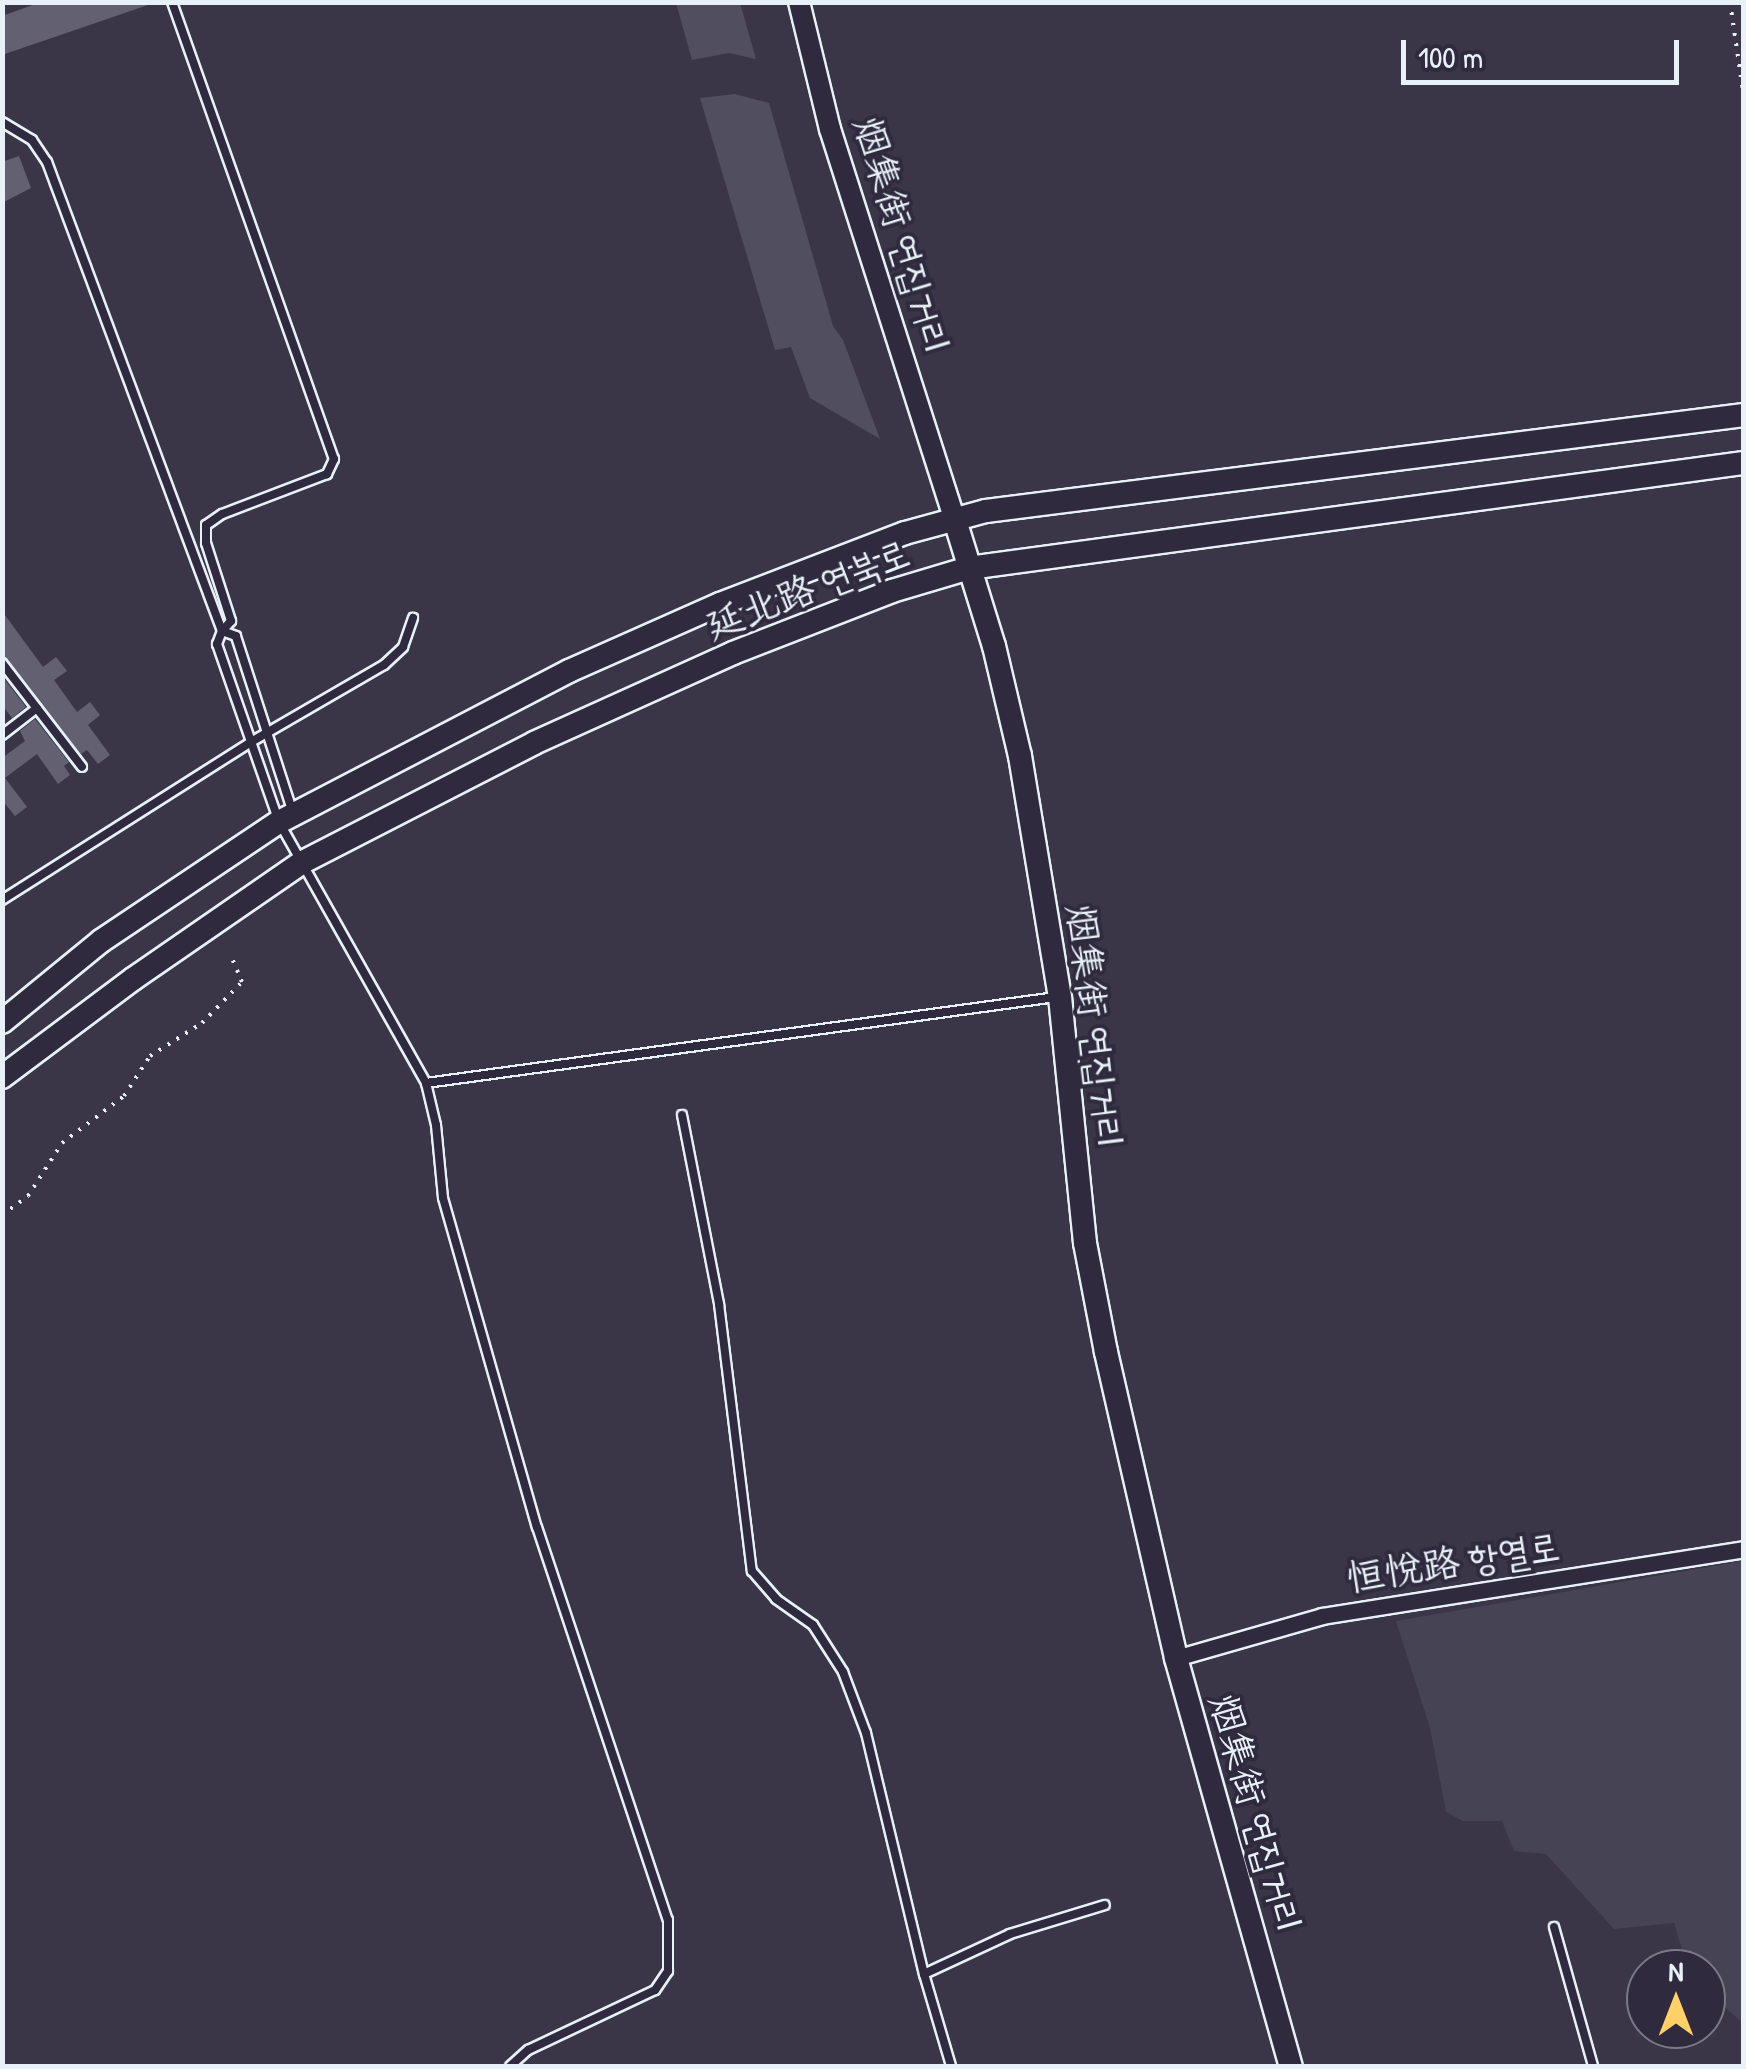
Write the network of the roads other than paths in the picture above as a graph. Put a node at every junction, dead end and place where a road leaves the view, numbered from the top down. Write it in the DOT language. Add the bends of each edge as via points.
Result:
graph roads {
  1 [pos="172,2"];
  2 [pos="799,2"];
  3 [pos="2,122"];
  4 [pos="1744,415"];
  5 [pos="1744,463"];
  6 [pos="954,517"];
  7 [pos="969,568"];
  8 [pos="413,618"];
  9 [pos="222,631"];
  10 [pos="2,663"];
  11 [pos="37,708"];
  12 [pos="267,733"];
  13 [pos="2,735"];
  14 [pos="251,742"];
  15 [pos="82,767"];
  16 [pos="286,818"];
  17 [pos="300,863"];
  18 [pos="2,900"];
  19 [pos="1060,997"];
  20 [pos="2,1022"];
  21 [pos="2,1077"];
  22 [pos="426,1083"];
  23 [pos="682,1115"];
  24 [pos="1744,1548"];
  25 [pos="1176,1658"];
  26 [pos="1105,1905"];
  27 [pos="1554,1928"];
  28 [pos="924,1974"];
  29 [pos="510,2066"];
  30 [pos="951,2066"];
  31 [pos="1291,2066"];
  32 [pos="1593,2066"];
  1 -- 9 [label="lane" via="334,458 326,474 206,525 231,621"];
  2 -- 6 [label="street, 烟集街 연집거리" via="830,129"];
  3 -- 9 [label="lane" via="32,140 47,162"];
  4 -- 6 [label="main road, 延北路 연북로"];
  5 -- 7 [label="main road, 延北路 연북로"];
  6 -- 7 [label="main road, 烟集街 연집거리"];
  6 -- 16 [label="main road, 延北路 연북로" via="646,636 488,710"];
  7 -- 17 [label="main road, 延北路 연북로" via="892,590 733,652 534,743"];
  7 -- 19 [label="main road, 烟集街 연집거리" via="1020,756"];
  8 -- 12 [label="lane" via="397,656"];
  9 -- 12 [label="lane" via="236,636"];
  9 -- 14 [label="lane" via="217,644"];
  10 -- 11 [label="lane"];
  11 -- 13 [label="lane"];
  11 -- 15 [label="lane"];
  12 -- 14 [label="lane"];
  12 -- 16 [label="lane"];
  14 -- 16 [label="lane"];
  14 -- 18 [label="lane"];
  16 -- 17 [label="lane"];
  16 -- 20 [label="main road, 延北路 연북로" via="100,941"];
  17 -- 21 [label="main road, 延北路 연북로"];
  17 -- 22 [label="lane"];
  19 -- 22 [label="lane"];
  19 -- 25 [label="main road, 烟集街 연집거리" via="1086,1243"];
  22 -- 29 [label="lane" via="444,1198 537,1527 668,1920 668,1971 656,1990 528,2050"];
  23 -- 28 [label="lane" via="720,1304 752,1571 812,1625 843,1672 866,1732"];
  24 -- 25 [label="street, 恒悦路 항열로" via="1322,1616"];
  25 -- 31 [label="main road, 烟集街 연집거리"];
  26 -- 28 [label="lane" via="1010,1934"];
  27 -- 32 [label="lane"];
  28 -- 30 [label="lane"];
}
